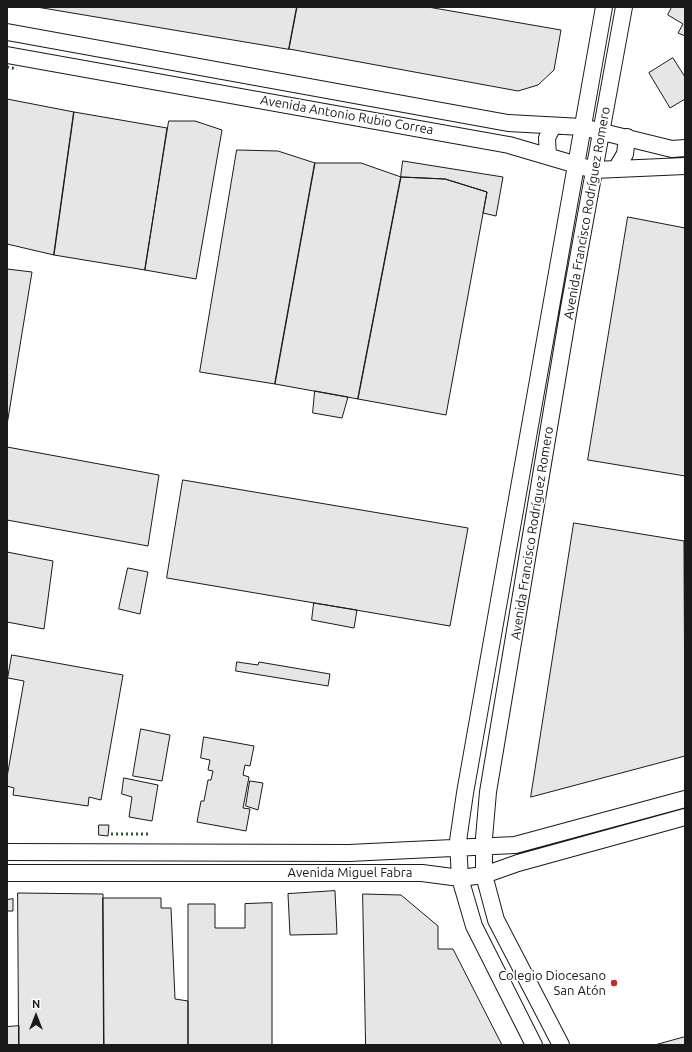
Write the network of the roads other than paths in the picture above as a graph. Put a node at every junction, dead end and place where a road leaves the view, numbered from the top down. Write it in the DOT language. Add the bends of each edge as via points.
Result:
graph roads {
  1 [pos="604,7"];
  2 [pos="624,7"];
  3 [pos="7,32"];
  4 [pos="7,54"];
  5 [pos="553,126"];
  6 [pos="582,127"];
  7 [pos="601,130"];
  8 [pos="627,137"];
  9 [pos="685,148"];
  10 [pos="548,156"];
  11 [pos="576,164"];
  12 [pos="685,166"];
  13 [pos="616,169"];
  14 [pos="594,170"];
  15 [pos="685,799"];
  16 [pos="685,817"];
  17 [pos="484,846"];
  18 [pos="458,848"];
  19 [pos="7,852"];
  20 [pos="7,873"];
  21 [pos="484,875"];
  22 [pos="460,878"];
  23 [pos="534,1045"];
  24 [pos="561,1045"];
  1 -- 6 [label="street, Avenida Francisco Rodríguez Romero"];
  2 -- 7 [label="street, Avenida Francisco Rodríguez Romero"];
  3 -- 5 [label="street, Avenida Antonio Rubio Correa" via="508,123"];
  4 -- 10 [label="street, Avenida Antonio Rubio Correa" via="493,142"];
  5 -- 6 [label="street, Avenida Antonio Rubio Correa"];
  5 -- 10 [label="street" via="547,138"];
  6 -- 7 [label="street, Avenida Antonio Rubio Correa"];
  6 -- 11 [label="street, Avenida Francisco Rodríguez Romero"];
  7 -- 8 [label="street, Avenida Antonio Rubio Correa"];
  7 -- 14 [label="street, Avenida Francisco Rodríguez Romero"];
  8 -- 9 [label="street, Avenida Antonio Rubio Correa" via="672,149"];
  8 -- 13 [label="street, Avenida Francisco Rodríguez Romero" via="625,154"];
  10 -- 11 [label="street, Avenida Antonio Rubio Correa"];
  11 -- 14 [label="street, Avenida Antonio Rubio Correa"];
  11 -- 18 [label="street, Avenida Francisco Rodríguez Romero" via="465,793"];
  12 -- 13 [label="street, Avenida Antonio Rubio Correa"];
  13 -- 14 [label="street, Avenida Antonio Rubio Correa"];
  14 -- 17 [label="street, Avenida Francisco Rodríguez Romero" via="488,792"];
  15 -- 17 [label="street, Avenida Miguel Fabra" via="516,845"];
  16 -- 21 [label="street, Avenida Miguel Fabra" via="518,863"];
  17 -- 18 [label="street, Avenida Miguel Fabra"];
  17 -- 21 [label="street, Avenida Francisco Rodríguez Romero"];
  18 -- 19 [label="street, Avenida Miguel Fabra" via="348,853"];
  18 -- 22 [label="street, Avenida Francisco Rodríguez Romero"];
  20 -- 22 [label="street, Avenida Miguel Fabra" via="422,873"];
  21 -- 22 [label="street, Avenida Miguel Fabra"];
  21 -- 24 [label="street, Avenida Francisco Rodríguez Romero" via="496,920"];
  22 -- 23 [label="street, Avenida Francisco Rodríguez Romero" via="474,926"];
}
